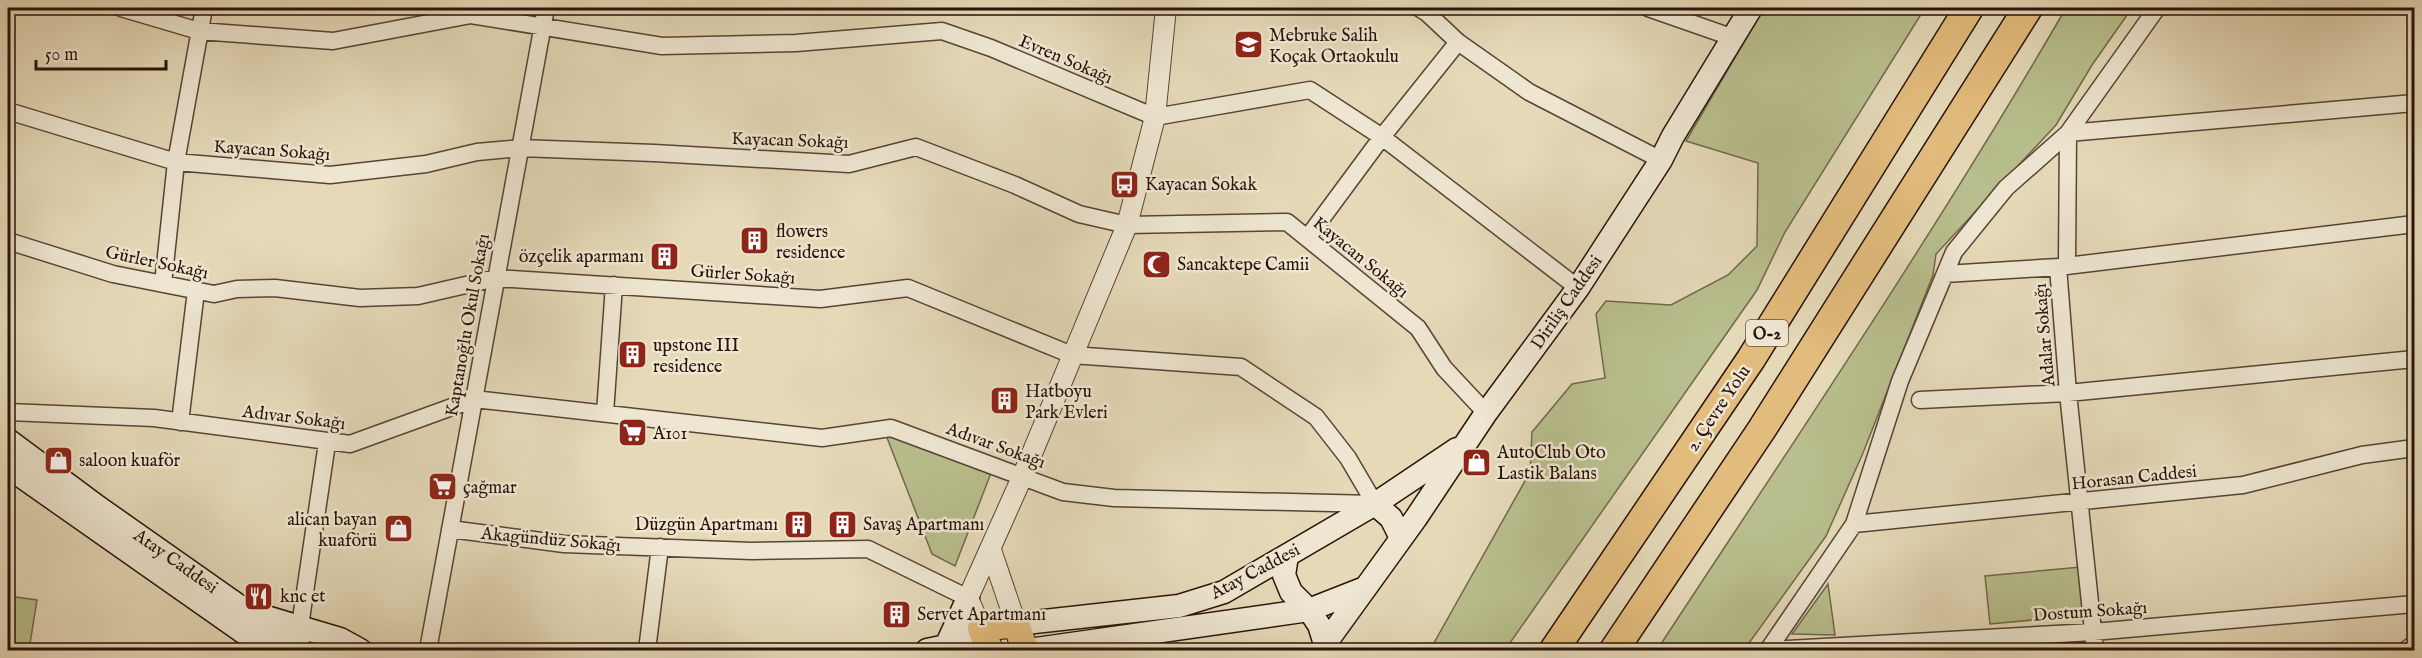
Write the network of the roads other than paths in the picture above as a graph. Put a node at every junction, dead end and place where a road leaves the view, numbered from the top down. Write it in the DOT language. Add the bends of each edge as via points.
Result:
graph roads {
  1 [pos="121,8"];
  2 [pos="204,8"];
  3 [pos="546,8"];
  4 [pos="1166,8"];
  5 [pos="1648,8"];
  6 [pos="1752,8"];
  7 [pos="1969,8"];
  8 [pos="2028,8"];
  9 [pos="2157,8"];
  10 [pos="1426,9"];
  11 [pos="542,28"];
  12 [pos="199,31"];
  13 [pos="1734,38"];
  14 [pos="1458,42"];
  15 [pos="2415,103"];
  16 [pos="8,111"];
  17 [pos="1155,117"];
  18 [pos="2068,133"];
  19 [pos="1382,137"];
  20 [pos="520,148"];
  21 [pos="1660,160"];
  22 [pos="176,162"];
  23 [pos="2415,224"];
  24 [pos="1127,225"];
  25 [pos="1308,237"];
  26 [pos="8,242"];
  27 [pos="2062,266"];
  28 [pos="1945,274"];
  29 [pos="496,278"];
  30 [pos="163,284"];
  31 [pos="614,285"];
  32 [pos="1578,288"];
  33 [pos="196,291"];
  34 [pos="1072,355"];
  35 [pos="2415,359"];
  36 [pos="2068,393"];
  37 [pos="474,399"];
  38 [pos="1920,400"];
  39 [pos="8,412"];
  40 [pos="605,413"];
  41 [pos="1486,413"];
  42 [pos="180,422"];
  43 [pos="8,440"];
  44 [pos="1468,441"];
  45 [pos="327,443"];
  46 [pos="2415,448"];
  47 [pos="8,467"];
  48 [pos="1023,476"];
  49 [pos="2079,503"];
  50 [pos="1375,504"];
  51 [pos="92,515"];
  52 [pos="1854,524"];
  53 [pos="450,529"];
  54 [pos="1401,538"];
  55 [pos="660,547"];
  56 [pos="991,550"];
  57 [pos="1287,556"];
  58 [pos="1366,587"];
  59 [pos="968,597"];
  60 [pos="2415,604"];
  61 [pos="1309,610"];
  62 [pos="1016,624"];
  63 [pos="300,626"];
  64 [pos="2093,632"];
  65 [pos="985,639"];
  66 [pos="2415,644"];
  67 [pos="1323,647"];
  68 [pos="944,649"];
  69 [pos="1768,650"];
  70 [pos="302,651"];
  71 [pos="360,651"];
  72 [pos="428,651"];
  73 [pos="647,651"];
  74 [pos="1027,651"];
  75 [pos="1554,651"];
  76 [pos="1614,651"];
  77 [pos="2095,651"];
  78 [pos="2406,651"];
  1 -- 12 [label="street, Evren Sokağı"];
  2 -- 12 [label="street"];
  3 -- 11 [label="street, Kaptanoğlu Okul Sokağı"];
  4 -- 17 [label="street"];
  5 -- 13 [label="street"];
  6 -- 13 [label="main road, Diriliş Caddesi"];
  7 -- 75 [label="highway, 2. Çevre Yolu / O-2" via="1751,359"];
  8 -- 76 [label="highway, O-2" via="1762,429"];
  9 -- 18 [label="street"];
  10 -- 14 [label="street"];
  11 -- 12 [label="street, Evren Sokağı" via="471,15 333,41"];
  11 -- 17 [label="street, Evren Sokağı" via="662,46 796,43 942,31"];
  11 -- 20 [label="street, Kaptanoğlu Okul Sokağı"];
  12 -- 22 [label="street"];
  13 -- 21 [label="main road, Diriliş Caddesi"];
  14 -- 19 [label="street"];
  14 -- 21 [label="street" via="1529,92"];
  15 -- 18 [label="street"];
  16 -- 22 [label="street, Kayacan Sokağı"];
  17 -- 19 [label="street" via="1310,90"];
  17 -- 24 [label="street"];
  18 -- 27 [label="street"];
  18 -- 28 [label="street" via="2007,188 1954,252"];
  19 -- 25 [label="street"];
  19 -- 32 [label="street"];
  20 -- 22 [label="street, Kayacan Sokağı" via="330,175"];
  20 -- 24 [label="street, Kayacan Sokağı" via="849,164 916,147 1079,214"];
  20 -- 29 [label="street, Kaptanoğlu Okul Sokağı"];
  21 -- 32 [label="main road, Diriliş Caddesi"];
  22 -- 30 [label="street"];
  23 -- 27 [label="street, Adalar Sokağı"];
  24 -- 25 [label="street, Kayacan Sokağı" via="1287,222"];
  24 -- 34 [label="street"];
  25 -- 41 [label="street, Kayacan Sokağı" via="1418,328 1444,368"];
  26 -- 30 [label="street, Gürler Sokağı" via="113,274"];
  27 -- 28 [label="street"];
  27 -- 36 [label="street, Adalar Sokağı"];
  28 -- 52 [label="street" via="1900,381"];
  29 -- 31 [label="street, Gürler Sokağı"];
  29 -- 33 [label="street, Gürler Sokağı" via="418,296 360,298 275,288 214,294"];
  29 -- 37 [label="street, Kaptanoğlu Okul Sokağı"];
  30 -- 33 [label="street, Gürler Sokağı"];
  31 -- 34 [label="street, Gürler Sokağı" via="820,299 908,288"];
  31 -- 40 [label="street"];
  32 -- 41 [label="main road, Diriliş Caddesi"];
  33 -- 42 [label="street"];
  34 -- 48 [label="street"];
  34 -- 50 [label="street, Gürler Sokağı" via="1241,368 1316,417 1348,458"];
  35 -- 36 [label="street"];
  36 -- 38 [label="street"];
  36 -- 49 [label="street, Adalar Sokağı"];
  37 -- 40 [label="street, Adıvar Sokağı"];
  37 -- 45 [label="street, Adıvar Sokağı" via="350,444"];
  37 -- 53 [label="street, Kaptanoğlu Okul Sokağı"];
  39 -- 42 [label="street, Adıvar Sokağı"];
  40 -- 48 [label="street, Adıvar Sokağı" via="822,438 891,428"];
  41 -- 44 [label="main road, Diriliş Caddesi"];
  42 -- 45 [label="street, Adıvar Sokağı"];
  43 -- 51 [label="main road, Atay Caddesi"];
  44 -- 50 [label="main road, Atay Caddesi"];
  44 -- 54 [label="main road, Diriliş Caddesi"];
  45 -- 63 [label="street"];
  46 -- 49 [label="street, Horasan Caddesi" via="2362,455 2243,485"];
  47 -- 51 [label="main road, Atay Caddesi"];
  48 -- 50 [label="street, Adıvar Sokağı" via="1063,492 1114,498"];
  48 -- 56 [label="street"];
  49 -- 52 [label="street, Horasan Caddesi"];
  49 -- 64 [label="street, Adalar Sokağı"];
  50 -- 54 [label="main road" via="1391,518"];
  50 -- 57 [label="main road, Atay Caddesi"];
  51 -- 63 [label="main road, Atay Caddesi" via="246,610"];
  51 -- 70 [label="main road, Atay Caddesi" via="243,632"];
  52 -- 69 [label="street"];
  53 -- 55 [label="street, Akagündüz Sokağı" via="564,544"];
  53 -- 72 [label="street, Kaptanoğlu Okul Sokağı"];
  54 -- 58 [label="main road, Diriliş Caddesi"];
  55 -- 59 [label="street, Akagündüz Sokağı" via="752,551 868,549"];
  55 -- 73 [label="street"];
  56 -- 59 [label="street"];
  56 -- 62 [label="street"];
  57 -- 61 [label="main road" via="1284,575 1291,592"];
  57 -- 62 [label="main road, Atay Caddesi" via="1224,592 1179,606"];
  58 -- 61 [label="main road, Atay Caddesi"];
  58 -- 67 [label="main road, Diriliş Caddesi"];
  59 -- 65 [label="street"];
  59 -- 68 [label="main road"];
  60 -- 64 [label="street, Dostum Sokağı"];
  61 -- 67 [label="main road" via="1318,625"];
  61 -- 74 [label="main road, Atay Caddesi"];
  62 -- 65 [label="main road, Atay Caddesi"];
  62 -- 74 [label="main road"];
  63 -- 71 [label="main road, Atay Caddesi" via="340,639"];
  64 -- 69 [label="street, Dostum Sokağı"];
  64 -- 77 [label="street, Adalar Sokağı"];
  65 -- 68 [label="main road, Atay Caddesi"];
  66 -- 78 [label="street"];
}
